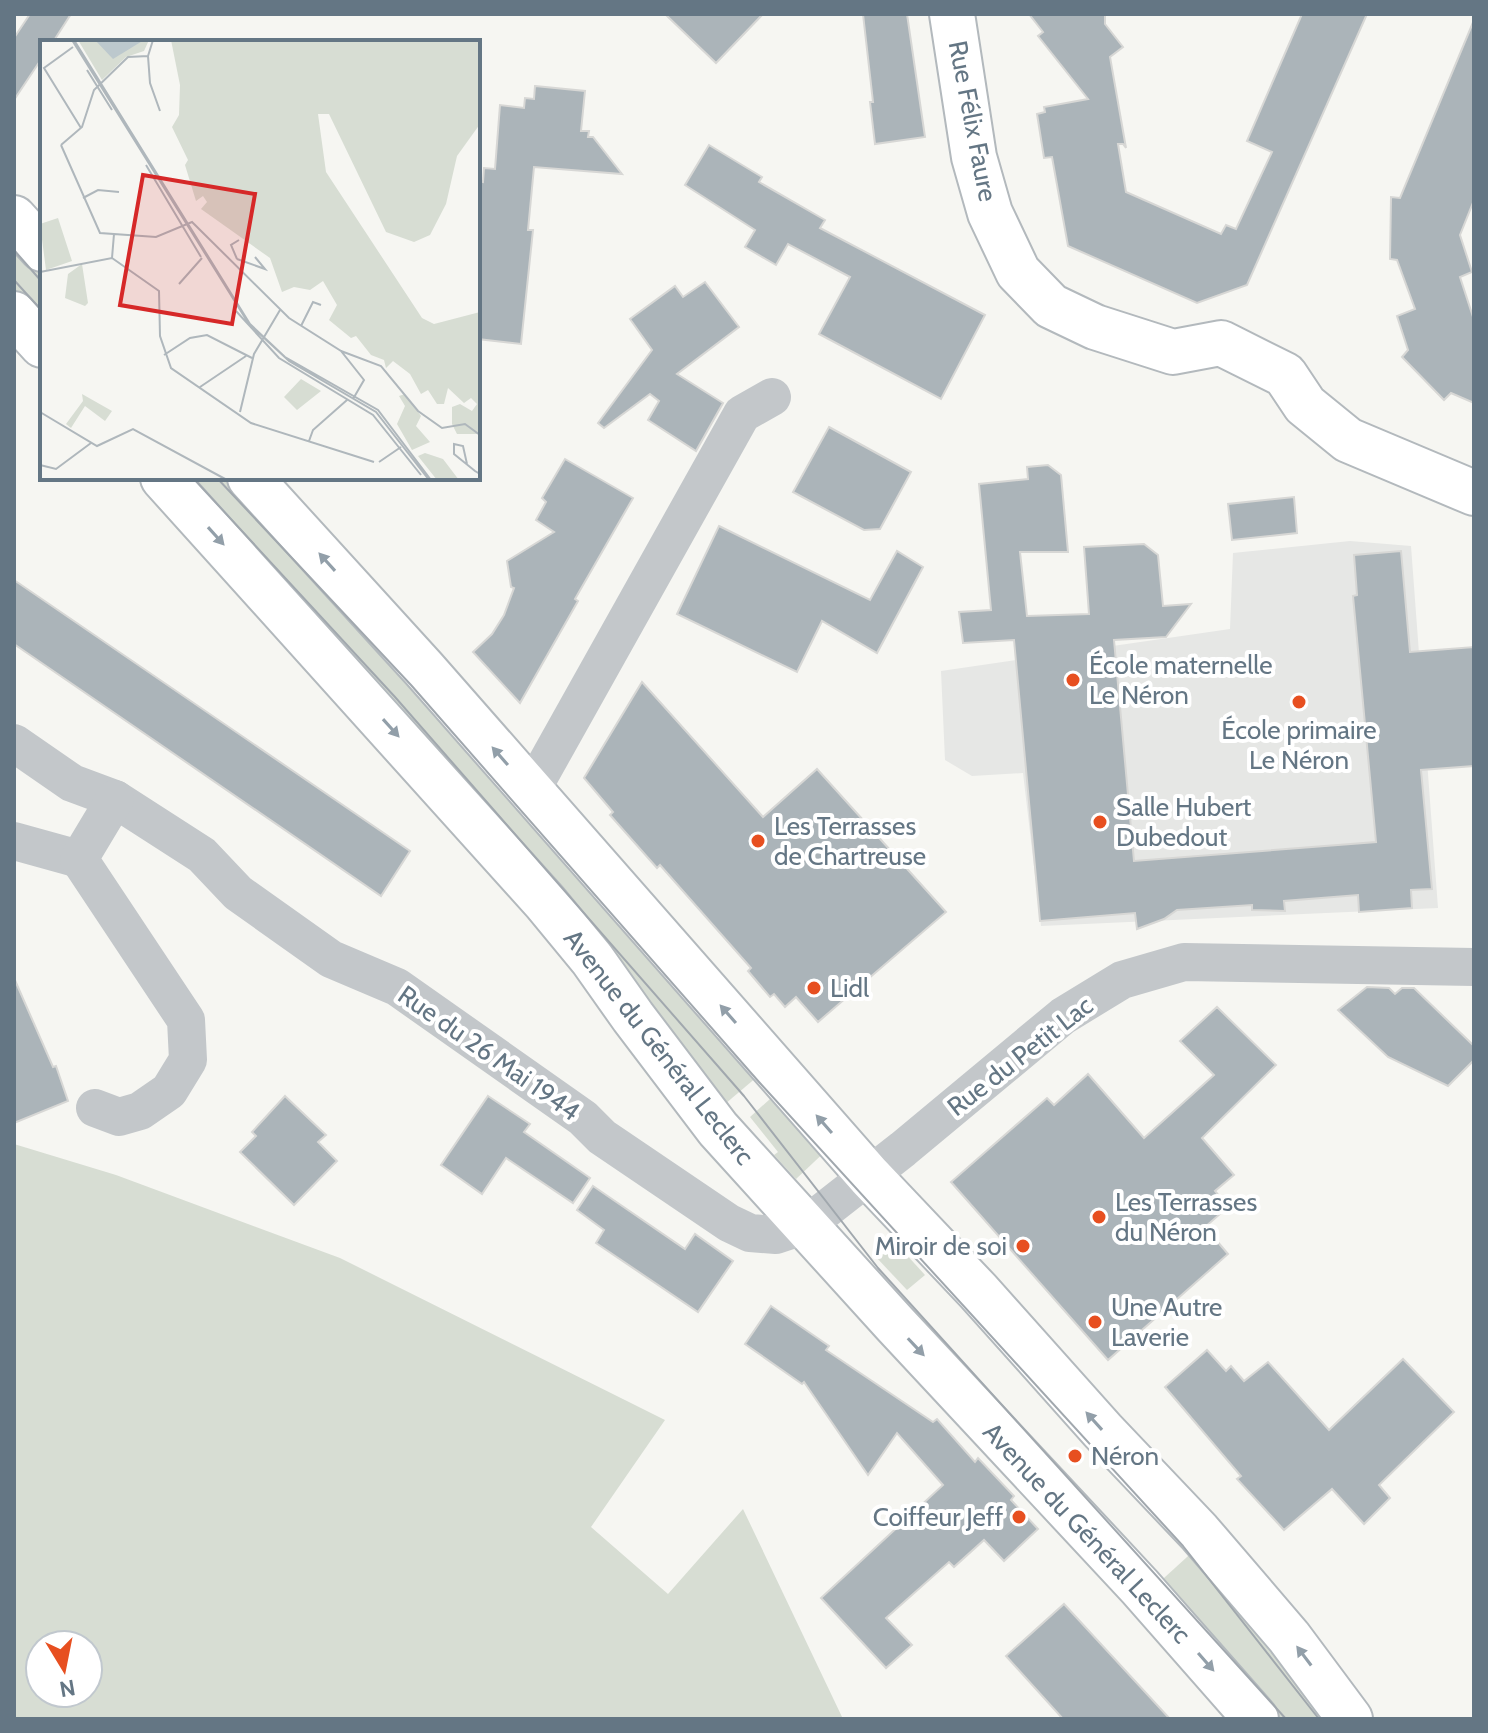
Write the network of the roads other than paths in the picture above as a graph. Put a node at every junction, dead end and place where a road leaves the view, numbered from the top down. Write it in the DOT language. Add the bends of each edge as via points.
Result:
graph roads {
  1 [pos="952,14"];
  2 [pos="14,218"];
  3 [pos="40,247"];
  4 [pos="14,314"];
  5 [pos="40,343"];
  6 [pos="772,397"];
  7 [pos="165,480"];
  8 [pos="252,480"];
  9 [pos="1474,493"];
  10 [pos="14,743"];
  11 [pos="531,791"];
  12 [pos="115,799"];
  13 [pos="14,841"];
  14 [pos="79,859"];
  15 [pos="1474,967"];
  16 [pos="95,1108"];
  17 [pos="869,1176"];
  18 [pos="806,1225"];
  19 [pos="1256,1719"];
  20 [pos="1350,1719"];
  1 -- 9 [label="main road, Rue Félix Faure" via="974,157 990,213 1018,272 1051,306 1095,327 1173,352 1221,343 1285,375 1305,405 1348,440"];
  2 -- 3 [label="main road"];
  4 -- 5 [label="main road"];
  6 -- 11 [label="street" via="742,414"];
  7 -- 18 [label="main road, Avenue du Général Leclerc, one-way" via="545,902 718,1129"];
  11 -- 8 [label="main road, one-way"];
  10 -- 12 [label="street, Rue du 26 Mai 1944" via="72,783"];
  17 -- 11 [label="main road, one-way"];
  12 -- 14 [label="street"];
  12 -- 18 [label="street, Rue du 26 Mai 1944" via="202,855 238,893 331,959 397,987 729,1223 750,1233 776,1235"];
  13 -- 14 [label="street"];
  14 -- 16 [label="street" via="186,1020 188,1060 169,1091 140,1111 119,1117"];
  15 -- 17 [label="street, Rue du Petit Lac" via="1184,962 1122,980 1063,1016"];
  17 -- 18 [label="street, Rue du 26 Mai 1944"];
  20 -- 17 [label="main road, one-way" via="1289,1637 1199,1532"];
  18 -- 19 [label="main road, Avenue du Général Leclerc, one-way"];
}
